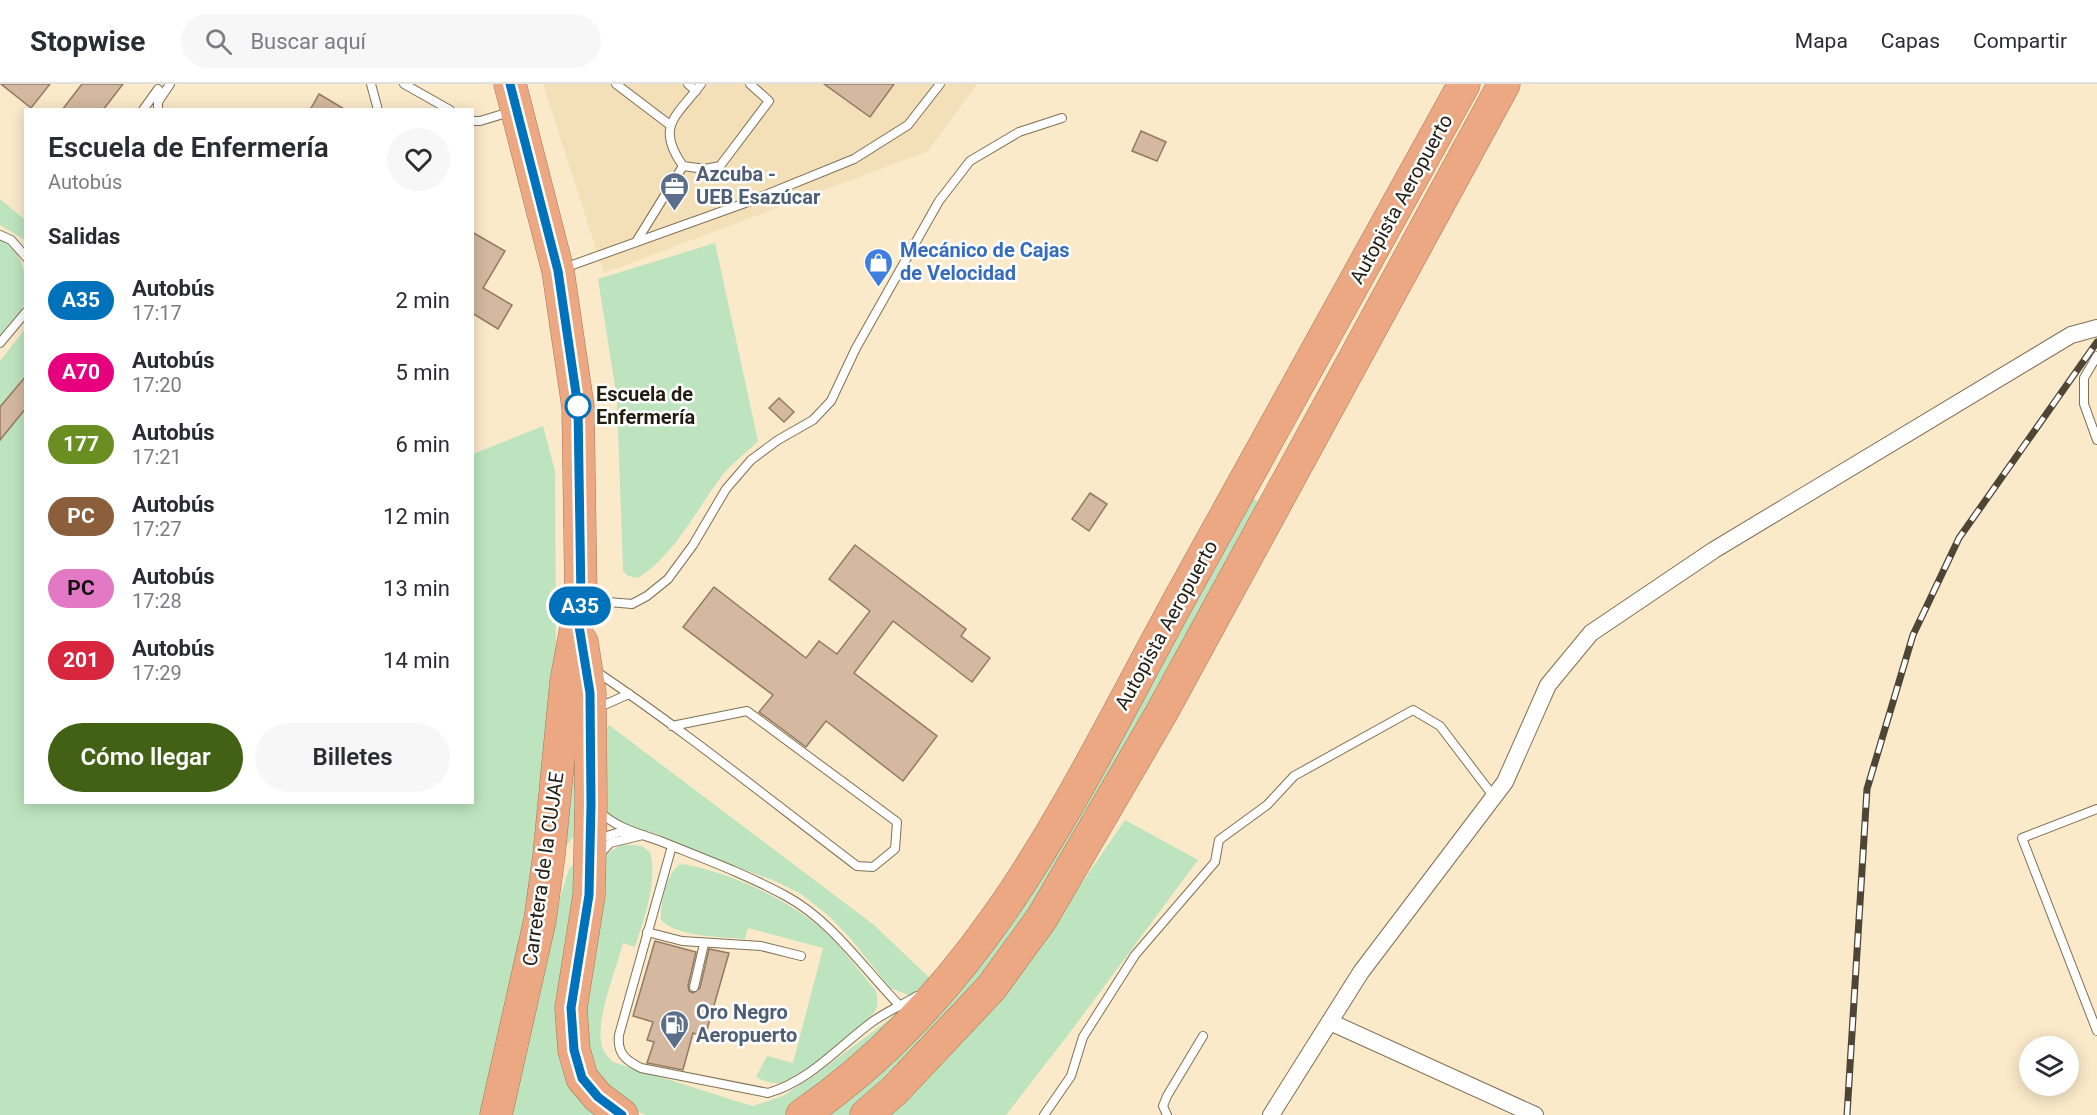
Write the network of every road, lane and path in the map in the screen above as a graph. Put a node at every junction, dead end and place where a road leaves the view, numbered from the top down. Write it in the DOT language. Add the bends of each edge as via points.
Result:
graph roads {
  1 [pos="170,84"];
  2 [pos="371,84"];
  3 [pos="404,84"];
  4 [pos="616,84"];
  5 [pos="688,84"];
  6 [pos="750,84"];
  7 [pos="940,84"];
  8 [pos="1464,84"];
  9 [pos="1504,84"];
  10 [pos="699,87"];
  11 [pos="158,88"];
  12 [pos="513,97"];
  13 [pos="144,108"];
  14 [pos="158,108"];
  15 [pos="377,108"];
  16 [pos="446,108"];
  17 [pos="1062,118"];
  18 [pos="475,122"];
  19 [pos="670,125"];
  20 [pos="683,166"];
  21 [pos="0,235"];
  22 [pos="636,242"];
  23 [pos="24,255"];
  24 [pos="558,271"];
  25 [pos="24,314"];
  26 [pos="2094,332"];
  27 [pos="0,344"];
  28 [pos="2097,356"];
  29 [pos="2097,440"];
  30 [pos="580,610"];
  31 [pos="585,664"];
  32 [pos="629,694"];
  33 [pos="590,712"];
  34 [pos="672,726"];
  35 [pos="1494,797"];
  36 [pos="591,804"];
  37 [pos="2097,809"];
  38 [pos="644,835"];
  39 [pos="672,846"];
  40 [pos="589,856"];
  41 [pos="540,920"];
  42 [pos="990,927"];
  43 [pos="647,932"];
  44 [pos="704,944"];
  45 [pos="801,956"];
  46 [pos="693,987"];
  47 [pos="900,1006"];
  48 [pos="1330,1022"];
  49 [pos="2097,1031"];
  50 [pos="1203,1036"];
  51 [pos="496,1115"];
  52 [pos="622,1115"];
  53 [pos="802,1115"];
  54 [pos="867,1115"];
  55 [pos="1044,1115"];
  56 [pos="1167,1115"];
  57 [pos="1271,1115"];
  58 [pos="1535,1115"];
  1 -- 11 [label="lane"];
  2 -- 15 [label="lane"];
  3 -- 16 [label="lane"];
  4 -- 19 [label="lane"];
  5 -- 10 [label="lane"];
  6 -- 20 [label="lane" via="769,101 720,166"];
  7 -- 22 [label="lane" via="908,125 854,159"];
  8 -- 42 [label="highway, Autopista Aeropuerto" via="1056,829"];
  9 -- 54 [label="highway, Autopista Aeropuerto" via="1162,712 1042,918 992,988"];
  10 -- 19 [label="lane"];
  11 -- 13 [label="lane"];
  11 -- 14 [label="lane"];
  12 -- 18 [label="lane"];
  12 -- 24 [label="highway, Carretera de la CUJAE"];
  17 -- 30 [label="lane" via="1019,132 970,160 939,201 856,348 831,401 813,420 751,460 726,489 668,579 632,604"];
  19 -- 20 [label="lane" via="672,151"];
  20 -- 22 [label="lane"];
  21 -- 23 [label="lane"];
  22 -- 24 [label="lane"];
  24 -- 30 [label="highway, Carretera de la CUJAE" via="578,407"];
  25 -- 27 [label="lane"];
  26 -- 35 [label="street" via="2070,334 1714,550 1591,633 1548,685 1505,782"];
  28 -- 29 [label="lane" via="2084,378 2084,404"];
  30 -- 31 [label="highway, Carretera de la CUJAE"];
  30 -- 41 [label="highway, Carretera de la CUJAE" via="566,682"];
  31 -- 32 [label="lane"];
  31 -- 33 [label="highway, Carretera de la CUJAE"];
  32 -- 33 [label="lane"];
  32 -- 34 [label="lane"];
  33 -- 36 [label="highway, Carretera de la CUJAE"];
  34 -- 34 [label="lane" via="747,711 897,822 895,849 873,867 857,866"];
  35 -- 48 [label="street" via="1361,972"];
  35 -- 55 [label="lane" via="1440,726 1413,710 1294,776 1267,805 1219,840 1215,862 1135,955 1083,1037 1071,1076"];
  36 -- 38 [label="lane" via="609,821"];
  36 -- 40 [label="highway, Carretera de la CUJAE"];
  37 -- 49 [label="lane" via="2022,838"];
  38 -- 39 [label="lane"];
  38 -- 40 [label="lane" via="610,843"];
  38 -- 40 [label="lane" via="620,832"];
  39 -- 43 [label="lane"];
  39 -- 47 [label="lane" via="776,891 805,908 825,924"];
  40 -- 41 [label="highway" via="573,855"];
  40 -- 52 [label="highway, Carretera de la CUJAE" via="589,895 571,1008 574,1050 582,1078 598,1097"];
  41 -- 51 [label="highway, Carretera de la CUJAE"];
  42 -- 47 [label="lane" via="939,982"];
  42 -- 53 [label="highway, Autopista Aeropuerto" via="961,968 896,1039 838,1091"];
  43 -- 44 [label="lane"];
  43 -- 47 [label="lane" via="618,1041 623,1056 641,1068 768,1093 789,1087 872,1022"];
  44 -- 45 [label="lane" via="760,946"];
  44 -- 46 [label="lane"];
  48 -- 57 [label="street"];
  48 -- 58 [label="street"];
  50 -- 56 [label="lane" via="1167,1096 1163,1106"];
}
